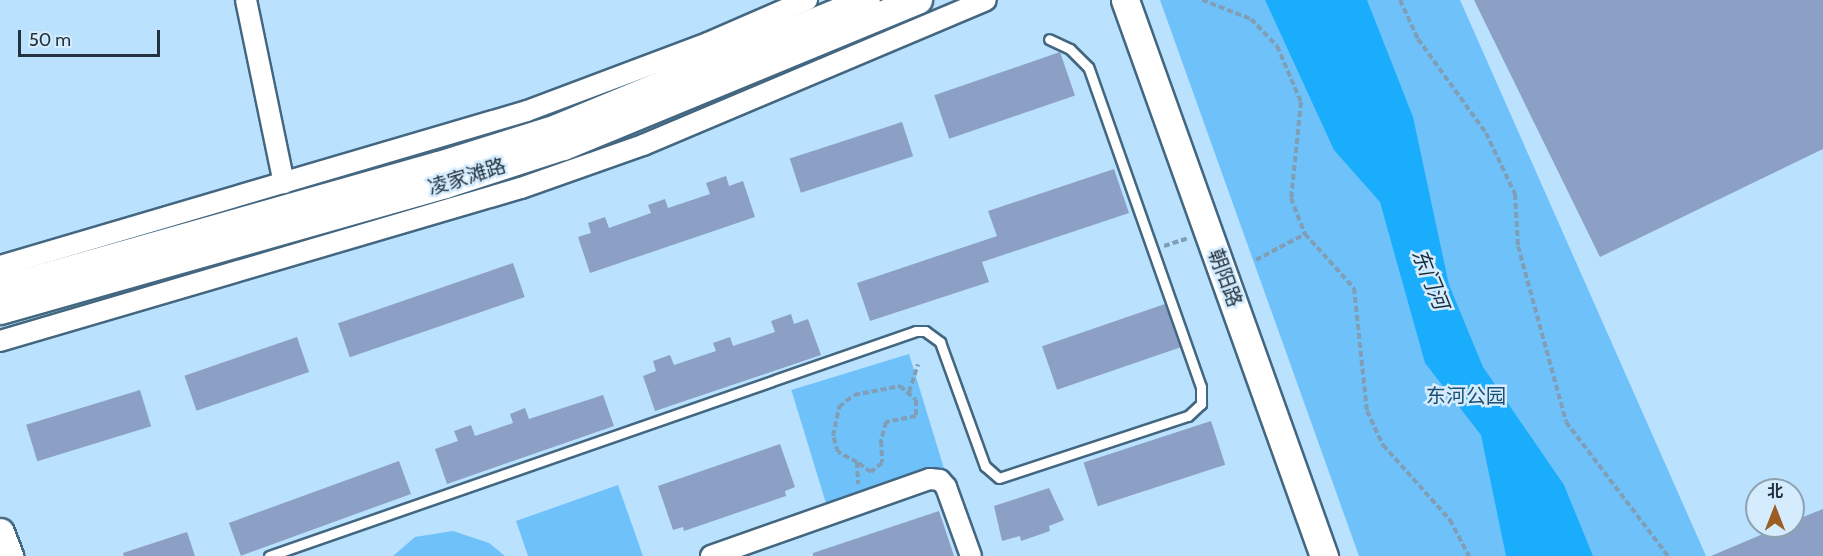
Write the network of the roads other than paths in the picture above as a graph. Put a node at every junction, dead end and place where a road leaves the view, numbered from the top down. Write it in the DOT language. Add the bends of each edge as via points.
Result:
graph roads {
  1 [pos="246,0"];
  2 [pos="807,0"];
  3 [pos="866,0"];
  4 [pos="918,0"];
  5 [pos="986,0"];
  6 [pos="1125,0"];
  7 [pos="786,14"];
  8 [pos="1049,39"];
  9 [pos="284,183"];
  10 [pos="0,266"];
  11 [pos="0,289"];
  12 [pos="0,310"];
  13 [pos="0,341"];
  14 [pos="0,532"];
  15 [pos="9,556"];
  16 [pos="269,556"];
  17 [pos="711,556"];
  18 [pos="971,556"];
  19 [pos="1324,556"];
  1 -- 9 [label="street"];
  2 -- 7 [label="street"];
  3 -- 7 [label="main road, 凌家滩路"];
  4 -- 12 [label="main road, 凌家滩路" via="563,146 445,184"];
  5 -- 13 [label="street" via="643,146 521,188"];
  6 -- 19 [label="main road, 朝阳路"];
  7 -- 9 [label="street" via="592,88"];
  7 -- 11 [label="main road, 凌家滩路" via="556,128"];
  8 -- 16 [label="lane" via="1070,49 1088,67 1201,387 1201,404 1188,416 999,478 985,466 940,342 925,331 916,330"];
  9 -- 10 [label="street"];
  14 -- 15 [label="main road"];
  17 -- 18 [label="street" via="930,479 940,480 946,487"];
}
